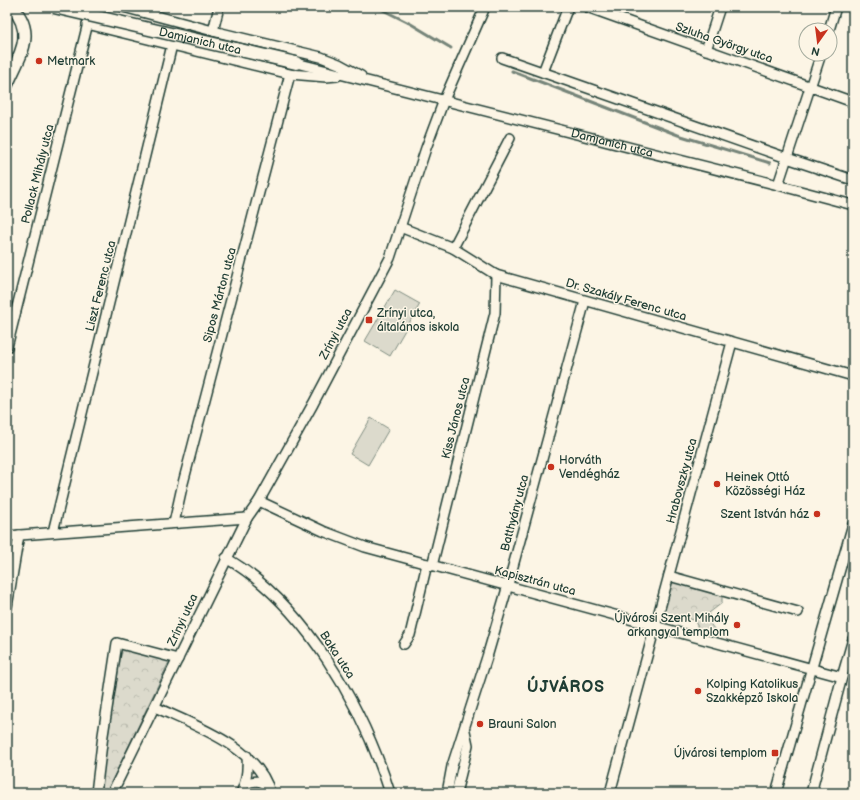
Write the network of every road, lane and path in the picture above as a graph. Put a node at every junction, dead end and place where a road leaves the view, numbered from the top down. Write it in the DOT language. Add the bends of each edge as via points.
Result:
graph roads {
  1 [pos="12,7"];
  2 [pos="54,7"];
  3 [pos="92,7"];
  4 [pos="123,7"];
  5 [pos="219,7"];
  6 [pos="485,7"];
  7 [pos="568,7"];
  8 [pos="587,7"];
  9 [pos="720,7"];
  10 [pos="836,7"];
  11 [pos="831,22"];
  12 [pos="87,24"];
  13 [pos="213,31"];
  14 [pos="172,45"];
  15 [pos="706,50"];
  16 [pos="502,58"];
  17 [pos="818,62"];
  18 [pos="293,69"];
  19 [pos="543,72"];
  20 [pos="371,82"];
  21 [pos="7,84"];
  22 [pos="810,86"];
  23 [pos="444,100"];
  24 [pos="853,102"];
  25 [pos="510,138"];
  26 [pos="787,158"];
  27 [pos="853,180"];
  28 [pos="778,185"];
  29 [pos="853,205"];
  30 [pos="400,227"];
  31 [pos="453,248"];
  32 [pos="496,275"];
  33 [pos="585,301"];
  34 [pos="732,342"];
  35 [pos="7,347"];
  36 [pos="853,376"];
  37 [pos="259,501"];
  38 [pos="247,518"];
  39 [pos="174,523"];
  40 [pos="853,524"];
  41 [pos="52,532"];
  42 [pos="20,535"];
  43 [pos="7,536"];
  44 [pos="226,558"];
  45 [pos="430,565"];
  46 [pos="669,576"];
  47 [pos="508,586"];
  48 [pos="7,607"];
  49 [pos="798,612"];
  50 [pos="656,626"];
  51 [pos="852,643"];
  52 [pos="404,644"];
  53 [pos="178,659"];
  54 [pos="811,668"];
  55 [pos="842,677"];
  56 [pos="155,707"];
  57 [pos="464,731"];
  58 [pos="247,756"];
  59 [pos="246,784"];
  60 [pos="269,789"];
  61 [pos="96,793"];
  62 [pos="112,793"];
  63 [pos="240,793"];
  64 [pos="390,793"];
  65 [pos="447,793"];
  66 [pos="456,793"];
  67 [pos="610,793"];
  68 [pos="776,793"];
  69 [pos="811,793"];
  1 -- 21 [label="main road" via="26,30 20,56"];
  2 -- 18 [label="main road, Damjanich utca, bridge"];
  3 -- 12 [label="street, Pollack Mihály utca"];
  4 -- 13 [label="street, Damjanich utca"];
  5 -- 13 [label="street"];
  6 -- 23 [label="street, Zrínyi utca"];
  7 -- 19 [label="street"];
  8 -- 15 [label="street, Szluha György utca"];
  9 -- 15 [label="street"];
  10 -- 11 [label="street"];
  12 -- 14 [label="street, Damjanich utca"];
  12 -- 35 [label="street, Pollack Mihály utca"];
  13 -- 20 [label="street, Damjanich utca" via="321,57"];
  14 -- 18 [label="street, Damjanich utca"];
  14 -- 41 [label="street, Liszt Ferenc utca"];
  15 -- 22 [label="street, Szluha György utca"];
  16 -- 19 [label="street"];
  17 -- 22 [label="street"];
  18 -- 20 [label="street, Damjanich utca"];
  18 -- 39 [label="street, Sipos Márton utca"];
  19 -- 26 [label="street"];
  20 -- 23 [label="street, Damjanich utca"];
  22 -- 24 [label="street, Szluha György utca"];
  22 -- 26 [label="street"];
  23 -- 28 [label="street, Damjanich utca"];
  23 -- 30 [label="street, Zrínyi utca"];
  25 -- 31 [label="street"];
  26 -- 27 [label="street"];
  26 -- 28 [label="street"];
  28 -- 29 [label="street, Damjanich utca"];
  30 -- 31 [label="street, Dr. Szakály Ferenc utca"];
  30 -- 37 [label="street, Zrínyi utca" via="390,258"];
  31 -- 32 [label="street, Dr. Szakály Ferenc utca"];
  32 -- 33 [label="street, Dr. Szakály Ferenc utca"];
  32 -- 45 [label="street, Kiss János utca" via="495,313"];
  33 -- 34 [label="street, Dr. Szakály Ferenc utca"];
  33 -- 47 [label="street, Batthyány utca"];
  34 -- 36 [label="street, Dr. Szakály Ferenc utca"];
  34 -- 46 [label="street, Hrabovszky utca"];
  37 -- 38 [label="street, Zrínyi utca"];
  37 -- 45 [label="street, Kapisztrán utca" via="323,531 365,547"];
  38 -- 39 [label="street"];
  38 -- 44 [label="street, Zrínyi utca"];
  39 -- 41 [label="street"];
  40 -- 54 [label="street"];
  41 -- 42 [label="street"];
  42 -- 43 [label="street"];
  42 -- 48 [label="street"];
  44 -- 53 [label="street, Zrínyi utca"];
  44 -- 64 [label="street, Baka utca" via="247,571 281,601 304,628 348,695 382,767"];
  45 -- 47 [label="street, Kapisztrán utca"];
  45 -- 52 [label="street, Kiss János utca" via="410,634"];
  46 -- 49 [label="street"];
  46 -- 50 [label="street, Hrabovszky utca"];
  47 -- 50 [label="street, Kapisztrán utca"];
  47 -- 57 [label="street, Batthyány utca"];
  50 -- 54 [label="street, Kapisztrán utca"];
  50 -- 67 [label="street, Hrabovszky utca"];
  51 -- 55 [label="street"];
  53 -- 56 [label="street, Zrínyi utca"];
  53 -- 61 [label="street, Zrínyi utca" via="117,643"];
  54 -- 55 [label="street, Kapisztrán utca"];
  54 -- 68 [label="street"];
  55 -- 69 [label="street"];
  56 -- 58 [label="street" via="210,733"];
  56 -- 62 [label="street, Zrínyi utca"];
  57 -- 65 [label="street, Batthyány utca" via="452,766"];
  57 -- 66 [label="street, Batthyány utca" via="468,745"];
  58 -- 59 [label="street"];
  58 -- 60 [label="street" via="264,777"];
  59 -- 60 [label="street" via="256,780 263,782"];
  59 -- 63 [label="street"];
}
